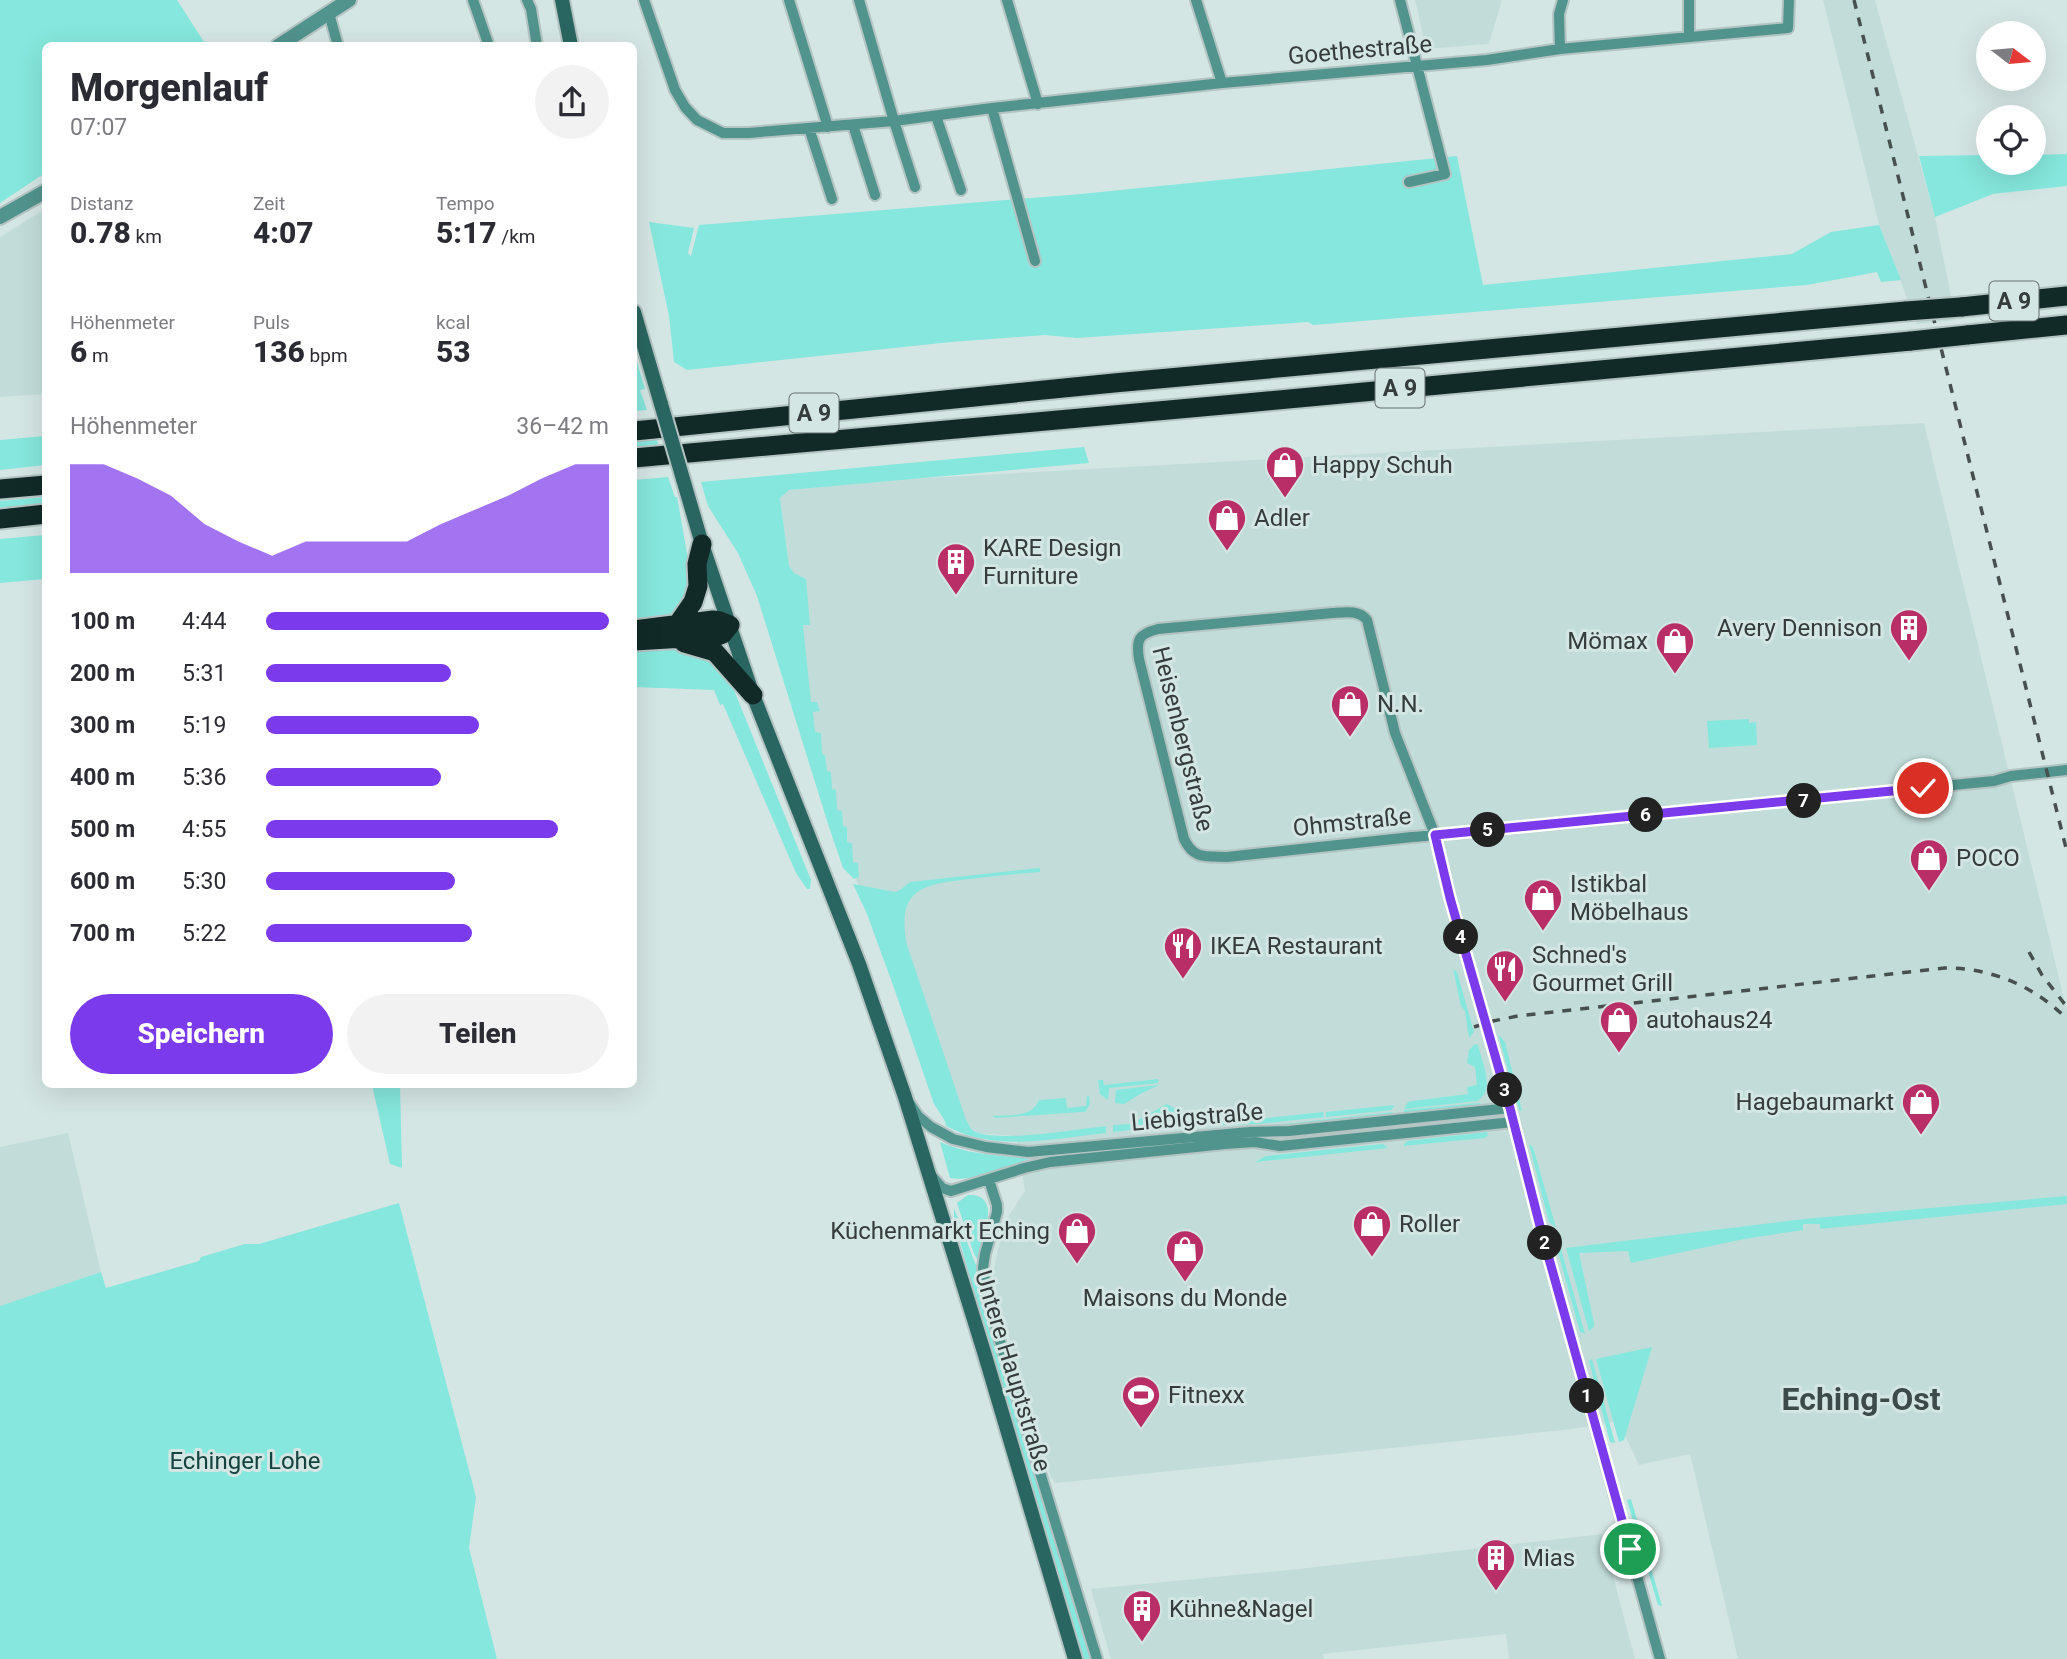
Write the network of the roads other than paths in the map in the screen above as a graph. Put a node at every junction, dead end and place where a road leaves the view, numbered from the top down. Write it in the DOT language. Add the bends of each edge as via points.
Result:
graph roads {
  1 [pos="349,0"];
  2 [pos="473,0"];
  3 [pos="527,0"];
  4 [pos="562,0"];
  5 [pos="644,0"];
  6 [pos="789,0"];
  7 [pos="859,0"];
  8 [pos="1007,0"];
  9 [pos="1196,0"];
  10 [pos="1400,0"];
  11 [pos="1563,0"];
  12 [pos="1689,0"];
  13 [pos="1789,0"];
  14 [pos="329,13"];
  15 [pos="1689,37"];
  16 [pos="284,42"];
  17 [pos="337,42"];
  18 [pos="488,42"];
  19 [pos="536,42"];
  20 [pos="570,42"];
  21 [pos="1560,49"];
  22 [pos="1416,66"];
  23 [pos="1222,83"];
  24 [pos="1038,104"];
  25 [pos="992,108"];
  26 [pos="936,116"];
  27 [pos="894,121"];
  28 [pos="853,125"];
  29 [pos="828,127"];
  30 [pos="809,128"];
  31 [pos="1409,181"];
  32 [pos="915,187"];
  33 [pos="961,190"];
  34 [pos="42,193"];
  35 [pos="875,195"];
  36 [pos="832,199"];
  37 [pos="0,217"];
  38 [pos="1035,261"];
  39 [pos="2067,296"];
  40 [pos="637,322"];
  41 [pos="2067,325"];
  42 [pos="637,431"];
  43 [pos="638,459"];
  44 [pos="42,485"];
  45 [pos="0,489"];
  46 [pos="42,514"];
  47 [pos="0,519"];
  48 [pos="702,544"];
  49 [pos="730,625"];
  50 [pos="637,630"];
  51 [pos="673,632"];
  52 [pos="637,640"];
  53 [pos="753,695"];
  54 [pos="2067,770"];
  55 [pos="1435,835"];
  56 [pos="1227,857"];
  57 [pos="905,1097"];
  58 [pos="1510,1108"];
  59 [pos="1513,1122"];
  60 [pos="926,1167"];
  61 [pos="989,1180"];
  62 [pos="951,1191"];
  63 [pos="943,1223"];
  64 [pos="1075,1659"];
  65 [pos="1097,1659"];
  66 [pos="1660,1659"];
  1 -- 14 [label="street"];
  2 -- 18 [label="street"];
  3 -- 19 [label="street"];
  4 -- 20 [label="main road"];
  5 -- 30 [label="street, Goethestraße" via="675,90 697,120 723,133"];
  6 -- 29 [label="street"];
  7 -- 27 [label="street"];
  8 -- 24 [label="street"];
  9 -- 23 [label="street"];
  10 -- 22 [label="street"];
  11 -- 21 [label="street"];
  12 -- 15 [label="street"];
  13 -- 15 [label="street, Goethestraße" via="1788,28"];
  14 -- 16 [label="street"];
  14 -- 17 [label="street"];
  15 -- 21 [label="street, Goethestraße"];
  21 -- 22 [label="street, Goethestraße"];
  22 -- 23 [label="street, Goethestraße"];
  22 -- 31 [label="street" via="1445,174"];
  23 -- 24 [label="street, Goethestraße"];
  24 -- 25 [label="street, Goethestraße"];
  25 -- 26 [label="street, Goethestraße"];
  25 -- 38 [label="street"];
  26 -- 27 [label="street, Goethestraße"];
  26 -- 33 [label="street"];
  27 -- 28 [label="street, Goethestraße"];
  27 -- 32 [label="street"];
  28 -- 29 [label="street, Goethestraße"];
  28 -- 35 [label="street"];
  29 -- 30 [label="street, Goethestraße"];
  30 -- 36 [label="street"];
  34 -- 37 [label="street"];
  39 -- 42 [label="highway, A 9, bridge"];
  40 -- 48 [label="main road, Untere Hauptstraße, bridge"];
  41 -- 43 [label="highway, A 9, bridge"];
  44 -- 45 [label="highway"];
  46 -- 47 [label="highway"];
  48 -- 49 [label="main road, Untere Hauptstraße"];
  48 -- 51 [label="highway" via="693,602"];
  49 -- 51 [label="highway" via="713,620"];
  49 -- 53 [label="main road, Untere Hauptstraße"];
  50 -- 51 [label="highway"];
  51 -- 52 [label="highway"];
  51 -- 53 [label="highway" via="715,652"];
  53 -- 57 [label="main road, Untere Hauptstraße" via="859,964"];
  54 -- 55 [label="street, Ohmstraße"];
  55 -- 56 [label="street, Ohmstraße"];
  55 -- 56 [label="street, Heisenbergstraße" via="1395,733 1370,627 1363,615 1333,613 1151,631 1136,646 1184,839 1194,854"];
  55 -- 58 [label="street"];
  57 -- 58 [label="street, Liebigstraße" via="918,1116 953,1139 1028,1152"];
  57 -- 60 [label="main road, Untere Hauptstraße"];
  58 -- 59 [label="street"];
  59 -- 61 [label="street, Liebigstraße" via="1280,1146 1255,1142 1119,1154 1035,1165"];
  59 -- 66 [label="street"];
  60 -- 62 [label="street" via="942,1188"];
  60 -- 63 [label="main road, Untere Hauptstraße"];
  61 -- 62 [label="street, Liebigstraße"];
  61 -- 65 [label="street" via="997,1212 983,1268 988,1302"];
  62 -- 63 [label="street"];
  63 -- 64 [label="main road, Untere Hauptstraße"];
}
